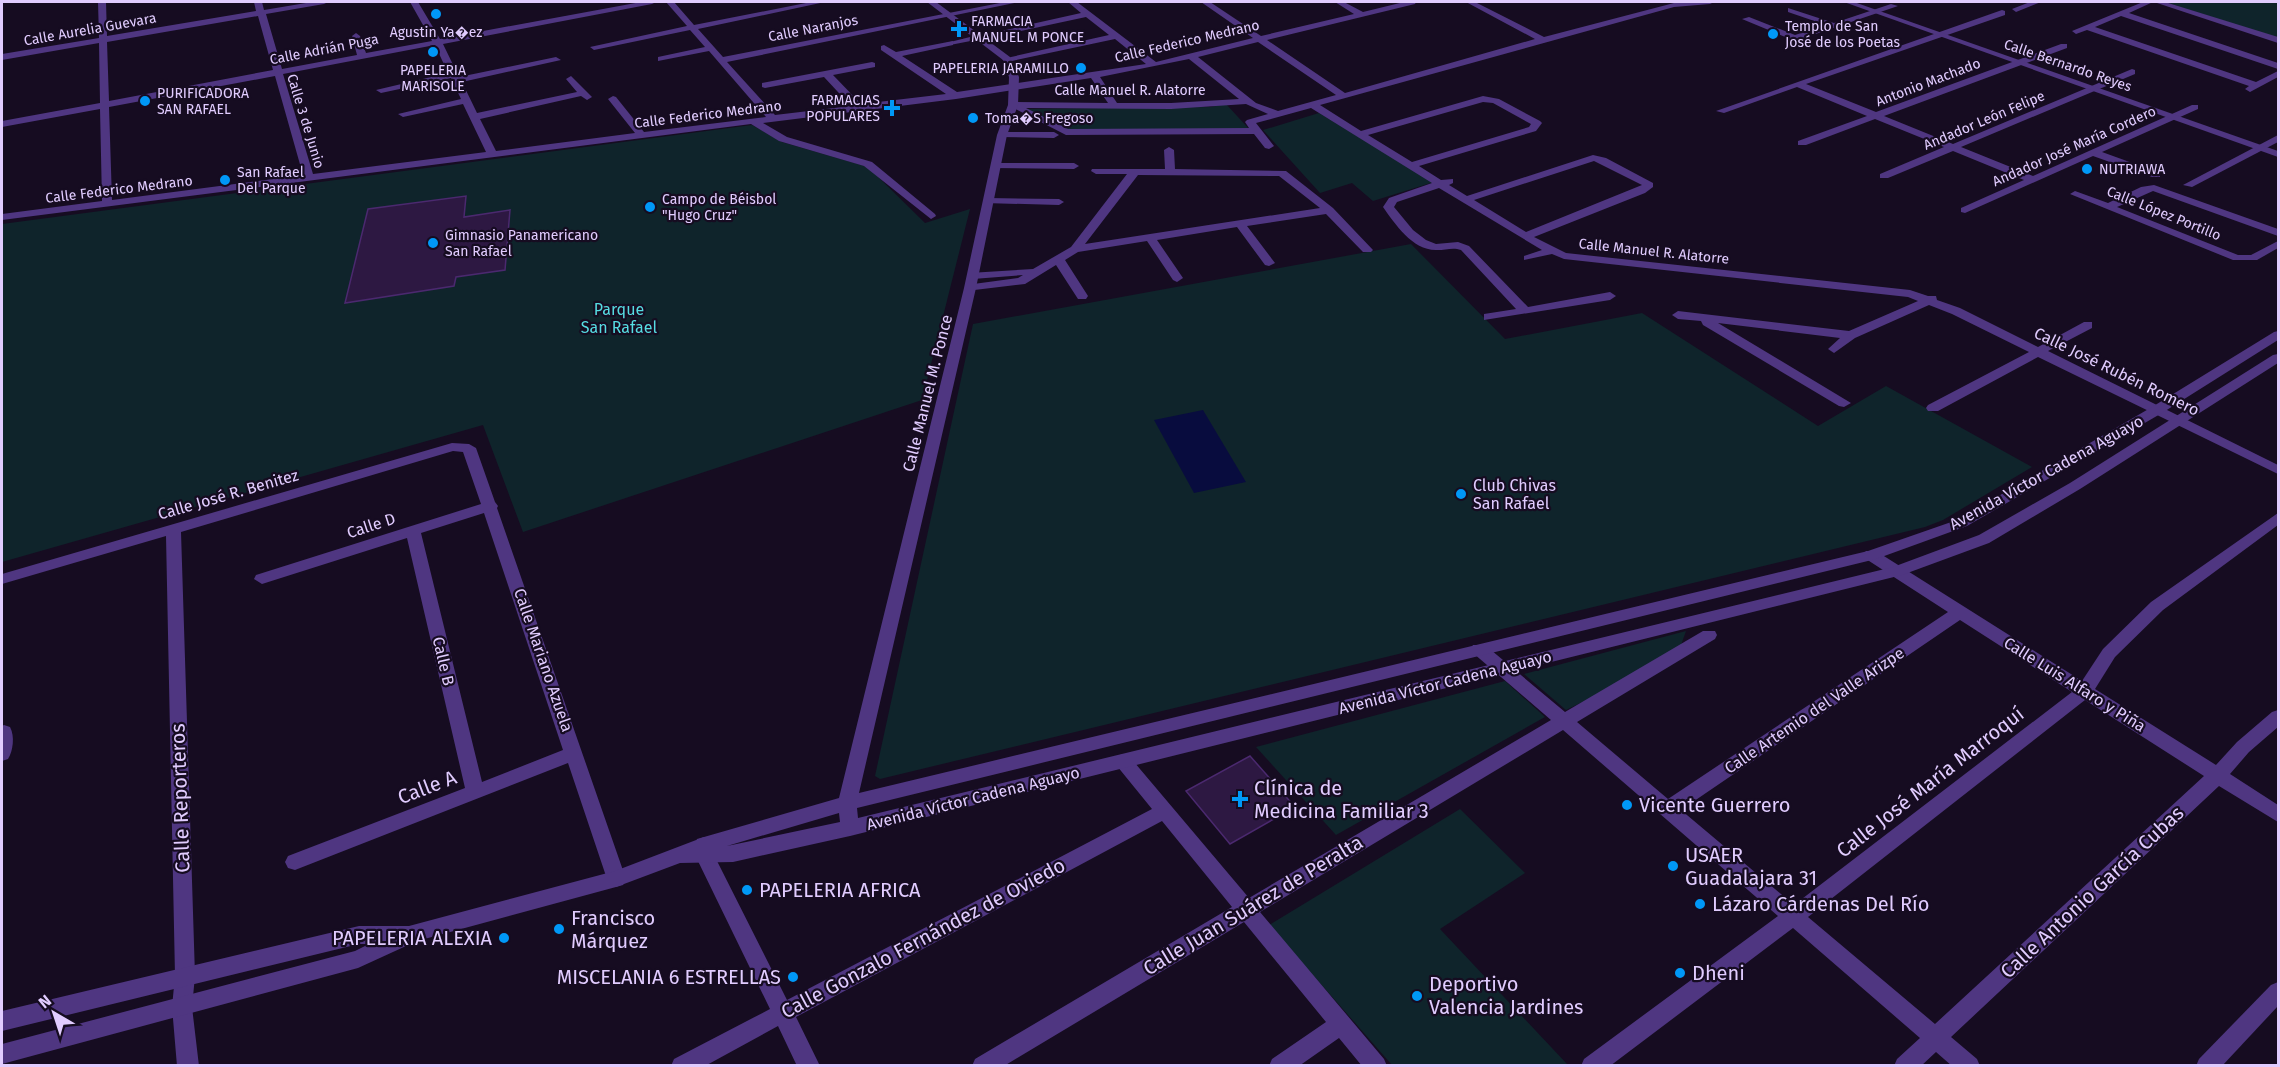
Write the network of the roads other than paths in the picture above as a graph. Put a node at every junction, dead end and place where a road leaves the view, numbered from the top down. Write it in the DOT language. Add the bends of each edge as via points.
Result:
graph roads {
  1 [pos="102,2"];
  2 [pos="258,2"];
  3 [pos="324,2"];
  4 [pos="414,2"];
  5 [pos="652,2"];
  6 [pos="670,2"];
  7 [pos="820,2"];
  8 [pos="931,2"];
  9 [pos="1015,2"];
  10 [pos="1072,2"];
  11 [pos="1205,2"];
  12 [pos="1339,2"];
  13 [pos="1412,2"];
  14 [pos="1470,2"];
  15 [pos="1710,2"];
  16 [pos="1848,2"];
  17 [pos="2037,2"];
  18 [pos="2149,2"];
  19 [pos="2158,2"];
  20 [pos="1678,3"];
  21 [pos="1894,6"];
  22 [pos="2016,9"];
  23 [pos="1791,10"];
  24 [pos="1876,11"];
  25 [pos="260,13"];
  26 [pos="2002,13"];
  27 [pos="2121,13"];
  28 [pos="1089,14"];
  29 [pos="1361,14"];
  30 [pos="948,15"];
  31 [pos="1746,19"];
  32 [pos="1833,25"];
  33 [pos="692,26"];
  34 [pos="2088,27"];
  35 [pos="2076,32"];
  36 [pos="1941,34"];
  37 [pos="356,36"];
  38 [pos="1117,36"];
  39 [pos="978,37"];
  40 [pos="1260,39"];
  41 [pos="102,40"];
  42 [pos="1542,40"];
  43 [pos="2278,40"];
  44 [pos="437,41"];
  45 [pos="2204,41"];
  46 [pos="950,43"];
  47 [pos="2064,46"];
  48 [pos="594,48"];
  49 [pos="711,48"];
  50 [pos="884,48"];
  51 [pos="362,55"];
  52 [pos="894,55"];
  53 [pos="2168,55"];
  54 [pos="1190,56"];
  55 [pos="2,57"];
  56 [pos="661,59"];
  57 [pos="556,60"];
  58 [pos="722,60"];
  59 [pos="1006,60"];
  60 [pos="2018,62"];
  61 [pos="872,65"];
  62 [pos="1154,65"];
  63 [pos="2278,66"];
  64 [pos="278,71"];
  65 [pos="2132,72"];
  66 [pos="827,74"];
  67 [pos="2278,74"];
  68 [pos="1094,75"];
  69 [pos="454,78"];
  70 [pos="572,79"];
  71 [pos="1797,84"];
  72 [pos="765,85"];
  73 [pos="1012,88"];
  74 [pos="2094,89"];
  75 [pos="381,90"];
  76 [pos="1342,95"];
  77 [pos="956,96"];
  78 [pos="613,99"];
  79 [pos="466,101"];
  80 [pos="1247,101"];
  81 [pos="1322,101"];
  82 [pos="1234,103"];
  83 [pos="106,104"];
  84 [pos="1311,104"];
  85 [pos="1013,105"];
  86 [pos="1114,105"];
  87 [pos="2195,107"];
  88 [pos="859,108"];
  89 [pos="1721,111"];
  90 [pos="404,114"];
  91 [pos="1276,114"];
  92 [pos="1877,116"];
  93 [pos="2174,116"];
  94 [pos="474,117"];
  95 [pos="773,119"];
  96 [pos="753,121"];
  97 [pos="1250,122"];
  98 [pos="2,124"];
  99 [pos="1372,130"];
  100 [pos="1257,131"];
  101 [pos="1360,134"];
  102 [pos="1002,135"];
  103 [pos="1054,135"];
  104 [pos="642,136"];
  105 [pos="2278,138"];
  106 [pos="1802,143"];
  107 [pos="1269,146"];
  108 [pos="1954,148"];
  109 [pos="2261,148"];
  110 [pos="1169,150"];
  111 [pos="2094,153"];
  112 [pos="2278,154"];
  113 [pos="493,155"];
  114 [pos="1413,160"];
  115 [pos="995,166"];
  116 [pos="1074,166"];
  117 [pos="1096,171"];
  118 [pos="1135,171"];
  119 [pos="1170,172"];
  120 [pos="2156,175"];
  121 [pos="1884,176"];
  122 [pos="309,178"];
  123 [pos="2031,179"];
  124 [pos="1448,182"];
  125 [pos="2188,185"];
  126 [pos="2075,194"];
  127 [pos="1473,197"];
  128 [pos="988,201"];
  129 [pos="1059,202"];
  130 [pos="107,204"];
  131 [pos="2108,207"];
  132 [pos="1329,210"];
  133 [pos="1965,210"];
  134 [pos="931,216"];
  135 [pos="2,217"];
  136 [pos="1240,224"];
  137 [pos="2278,233"];
  138 [pos="1531,234"];
  139 [pos="1150,238"];
  140 [pos="2278,244"];
  141 [pos="1075,249"];
  142 [pos="1367,250"];
  143 [pos="1551,251"];
  144 [pos="1528,258"];
  145 [pos="1059,260"];
  146 [pos="1269,263"];
  147 [pos="1177,278"];
  148 [pos="972,282"];
  149 [pos="1867,284"];
  150 [pos="1082,296"];
  151 [pos="1610,296"];
  152 [pos="1934,300"];
  153 [pos="1526,311"];
  154 [pos="1678,315"];
  155 [pos="1488,317"];
  156 [pos="1702,319"];
  157 [pos="2088,325"];
  158 [pos="1851,335"];
  159 [pos="2278,335"];
  160 [pos="1834,349"];
  161 [pos="2038,352"];
  162 [pos="2278,358"];
  163 [pos="1844,403"];
  164 [pos="1933,408"];
  165 [pos="2157,411"];
  166 [pos="2178,420"];
  167 [pos="465,446"];
  168 [pos="2278,470"];
  169 [pos="491,506"];
  170 [pos="2278,518"];
  171 [pos="173,530"];
  172 [pos="413,531"];
  173 [pos="1871,555"];
  174 [pos="1897,571"];
  175 [pos="2,579"];
  176 [pos="262,579"];
  177 [pos="1960,612"];
  178 [pos="1709,635"];
  179 [pos="1479,649"];
  180 [pos="1501,668"];
  181 [pos="2085,691"];
  182 [pos="2278,717"];
  183 [pos="1564,722"];
  184 [pos="4,732"];
  185 [pos="575,753"];
  186 [pos="2,754"];
  187 [pos="1123,761"];
  188 [pos="2218,775"];
  189 [pos="475,792"];
  190 [pos="847,803"];
  191 [pos="1668,809"];
  192 [pos="1164,811"];
  193 [pos="2278,814"];
  194 [pos="850,828"];
  195 [pos="705,851"];
  196 [pos="295,862"];
  197 [pos="616,879"];
  198 [pos="1245,909"];
  199 [pos="1794,916"];
  200 [pos="413,933"];
  201 [pos="185,976"];
  202 [pos="2278,992"];
  203 [pos="182,1007"];
  204 [pos="782,1012"];
  205 [pos="2,1021"];
  206 [pos="1340,1025"];
  207 [pos="1936,1038"];
  208 [pos="2,1054"];
  209 [pos="188,1065"];
  210 [pos="682,1065"];
  211 [pos="809,1065"];
  212 [pos="983,1065"];
  213 [pos="1280,1065"];
  214 [pos="1376,1065"];
  215 [pos="1593,1065"];
  216 [pos="1905,1065"];
  217 [pos="1969,1065"];
  218 [pos="2207,1065"];
  1 -- 41 [label="street"];
  2 -- 25 [label="street, Calle 3 de Junio"];
  3 -- 25 [label="street, Calle Aurelia Guevara"];
  4 -- 44 [label="street"];
  5 -- 44 [label="street, Calle Adrián Puga"];
  6 -- 33 [label="street"];
  7 -- 33 [label="street"];
  8 -- 30 [label="street"];
  9 -- 30 [label="street, Calle Naranjos"];
  10 -- 28 [label="street"];
  11 -- 40 [label="street"];
  12 -- 29 [label="street"];
  13 -- 29 [label="street, Calle Federico Medrano"];
  14 -- 42 [label="street"];
  15 -- 20 [label="street"];
  16 -- 24 [label="street, Calle Bernardo Reyes"];
  17 -- 22 [label="street"];
  18 -- 27 [label="street"];
  19 -- 43 [label="street"];
  20 -- 42 [label="street"];
  21 -- 24 [label="street"];
  23 -- 32 [label="street"];
  24 -- 32 [label="street"];
  24 -- 36 [label="street, Calle Bernardo Reyes"];
  25 -- 41 [label="street, Calle Aurelia Guevara"];
  25 -- 64 [label="street, Calle 3 de Junio"];
  26 -- 36 [label="street"];
  27 -- 34 [label="street"];
  27 -- 45 [label="street"];
  28 -- 38 [label="street"];
  28 -- 39 [label="street"];
  29 -- 40 [label="street, Calle Federico Medrano"];
  30 -- 39 [label="street"];
  30 -- 58 [label="street, Calle Naranjos"];
  31 -- 32 [label="street" via="1793,38"];
  33 -- 48 [label="street"];
  33 -- 49 [label="street"];
  34 -- 35 [label="street"];
  34 -- 53 [label="street"];
  36 -- 60 [label="street, Calle Bernardo Reyes"];
  36 -- 71 [label="street"];
  37 -- 51 [label="street"];
  38 -- 59 [label="street"];
  38 -- 62 [label="street"];
  39 -- 46 [label="street"];
  39 -- 59 [label="street"];
  40 -- 54 [label="street, Calle Federico Medrano"];
  40 -- 76 [label="street"];
  41 -- 55 [label="street, Calle Aurelia Guevara"];
  41 -- 83 [label="street"];
  42 -- 76 [label="street"];
  44 -- 51 [label="street, Calle Adrián Puga"];
  44 -- 69 [label="street"];
  45 -- 53 [label="street"];
  45 -- 63 [label="street"];
  46 -- 52 [label="street"];
  47 -- 60 [label="street, Antonio Machado"];
  49 -- 56 [label="street"];
  49 -- 58 [label="street"];
  50 -- 52 [label="street"];
  51 -- 64 [label="street, Calle Adrián Puga"];
  52 -- 77 [label="street"];
  53 -- 67 [label="street" via="2252,87"];
  54 -- 62 [label="street, Calle Federico Medrano"];
  54 -- 80 [label="street"];
  57 -- 69 [label="street"];
  58 -- 95 [label="street"];
  59 -- 73 [label="street, Calle Manuel M. Ponce" via="1012,69"];
  60 -- 74 [label="street, Calle Bernardo Reyes"];
  60 -- 92 [label="street, Antonio Machado"];
  61 -- 66 [label="street"];
  62 -- 68 [label="street, Calle Federico Medrano"];
  64 -- 83 [label="street, Calle Adrián Puga"];
  64 -- 122 [label="street, Calle 3 de Junio"];
  65 -- 74 [label="street, Andador León Felipe"];
  66 -- 72 [label="street"];
  66 -- 88 [label="street"];
  68 -- 73 [label="street, Calle Federico Medrano"];
  68 -- 86 [label="street"];
  69 -- 75 [label="street"];
  69 -- 79 [label="street"];
  70 -- 94 [label="street" via="585,95"];
  71 -- 89 [label="street"];
  71 -- 92 [label="street"];
  73 -- 77 [label="street, Calle Federico Medrano"];
  73 -- 85 [label="street, Calle Manuel M. Ponce"];
  74 -- 93 [label="street, Calle Bernardo Reyes"];
  74 -- 108 [label="street, Andador León Felipe"];
  76 -- 81 [label="street"];
  77 -- 88 [label="street, Calle Federico Medrano"];
  78 -- 104 [label="street"];
  79 -- 90 [label="street"];
  79 -- 94 [label="street"];
  80 -- 82 [label="street, Calle Manuel R. Alatorre"];
  80 -- 91 [label="street"];
  81 -- 84 [label="street"];
  81 -- 99 [label="street, Calle Manuel R. Alatorre"];
  82 -- 86 [label="street, Calle Manuel R. Alatorre"];
  82 -- 97 [label="street"];
  83 -- 98 [label="street, Calle Adrián Puga"];
  83 -- 130 [label="street"];
  84 -- 91 [label="street"];
  84 -- 101 [label="street, Calle Manuel R. Alatorre"];
  85 -- 86 [label="street, Calle Manuel R. Alatorre"];
  85 -- 100 [label="street" via="1066,132"];
  85 -- 102 [label="street, Calle Manuel M. Ponce"];
  87 -- 93 [label="street, Andador José María Cordero"];
  88 -- 95 [label="street, Calle Federico Medrano"];
  91 -- 97 [label="street"];
  92 -- 106 [label="street, Antonio Machado"];
  92 -- 108 [label="street"];
  93 -- 109 [label="street, Calle Bernardo Reyes"];
  93 -- 111 [label="street, Andador José María Cordero"];
  94 -- 113 [label="street"];
  95 -- 96 [label="street, Calle Federico Medrano"];
  96 -- 104 [label="street, Calle Federico Medrano"];
  96 -- 134 [label="street" via="790,142 868,164"];
  97 -- 100 [label="street"];
  99 -- 101 [label="street"];
  99 -- 114 [label="street, Calle Manuel R. Alatorre"];
  99 -- 114 [label="street" via="1483,99 1496,101 1537,126"];
  100 -- 107 [label="street"];
  101 -- 114 [label="street, Calle Manuel R. Alatorre"];
  102 -- 103 [label="street"];
  102 -- 115 [label="street, Calle Manuel M. Ponce"];
  104 -- 113 [label="street, Calle Federico Medrano"];
  105 -- 109 [label="street"];
  108 -- 121 [label="street, Andador León Felipe"];
  108 -- 123 [label="street"];
  109 -- 112 [label="street, Calle Bernardo Reyes"];
  109 -- 125 [label="street"];
  110 -- 119 [label="street"];
  111 -- 120 [label="street"];
  111 -- 123 [label="street, Andador José María Cordero"];
  113 -- 122 [label="street, Calle Federico Medrano"];
  114 -- 124 [label="street, Calle Manuel R. Alatorre"];
  115 -- 116 [label="street"];
  115 -- 128 [label="street, Calle Manuel M. Ponce"];
  117 -- 118 [label="street"];
  118 -- 119 [label="street"];
  118 -- 141 [label="street"];
  119 -- 132 [label="street" via="1278,172"];
  122 -- 130 [label="street, Calle Federico Medrano"];
  123 -- 133 [label="street, Andador José María Cordero"];
  124 -- 127 [label="street, Calle Manuel R. Alatorre"];
  124 -- 153 [label="street" via="1393,200 1388,207 1422,242 1465,248"];
  126 -- 131 [label="street, Calle López Portillo"];
  127 -- 138 [label="street, Calle Manuel R. Alatorre"];
  127 -- 138 [label="street" via="1593,158 1649,185"];
  128 -- 129 [label="street"];
  128 -- 148 [label="street, Calle Manuel M. Ponce"];
  130 -- 135 [label="street, Calle Federico Medrano"];
  131 -- 137 [label="street" via="2154,188"];
  131 -- 140 [label="street, Calle López Portillo" via="2243,259 2253,258"];
  132 -- 136 [label="street"];
  132 -- 142 [label="street"];
  136 -- 139 [label="street"];
  136 -- 146 [label="street"];
  138 -- 143 [label="street, Calle Manuel R. Alatorre"];
  138 -- 149 [label="street, Calle Manuel R. Alatorre" via="1583,252"];
  139 -- 141 [label="street"];
  139 -- 147 [label="street"];
  141 -- 145 [label="street"];
  143 -- 144 [label="street"];
  143 -- 149 [label="street, Calle Manuel R. Alatorre" via="1589,260"];
  145 -- 148 [label="street" via="1009,284"];
  145 -- 150 [label="street"];
  148 -- 190 [label="street, Calle Manuel M. Ponce"];
  149 -- 152 [label="street, Calle Manuel R. Alatorre" via="1907,285"];
  151 -- 153 [label="street"];
  152 -- 158 [label="street"];
  152 -- 161 [label="street, Calle José Rubén Romero"];
  153 -- 155 [label="street"];
  154 -- 156 [label="street"];
  156 -- 158 [label="street"];
  156 -- 163 [label="street"];
  157 -- 161 [label="street"];
  158 -- 160 [label="street"];
  159 -- 165 [label="street, Avenida Víctor Cadena Aguayo"];
  161 -- 164 [label="street"];
  161 -- 165 [label="street, Calle José Rubén Romero"];
  162 -- 166 [label="street, Avenida Víctor Cadena Aguayo"];
  165 -- 166 [label="street, Calle José Rubén Romero"];
  165 -- 173 [label="street, Avenida Víctor Cadena Aguayo" via="1962,523"];
  166 -- 168 [label="street, Calle José Rubén Romero"];
  166 -- 174 [label="street, Avenida Víctor Cadena Aguayo" via="1984,539"];
  167 -- 169 [label="street, Calle Mariano Azuela" via="471,451"];
  167 -- 171 [label="street, Calle José R. Benitez"];
  169 -- 172 [label="street, Calle D"];
  169 -- 185 [label="street, Calle Mariano Azuela"];
  170 -- 181 [label="street, Calle José María Marroquí" via="2157,606 2109,653"];
  171 -- 175 [label="street, Calle José R. Benitez"];
  171 -- 201 [label="street, Calle Reporteros"];
  172 -- 176 [label="street, Calle D"];
  172 -- 189 [label="street, Calle B"];
  173 -- 174 [label="street, Calle Luis Alfaro y Piña"];
  173 -- 179 [label="street, Avenida Víctor Cadena Aguayo"];
  174 -- 177 [label="street, Calle Luis Alfaro y Piña"];
  174 -- 180 [label="street, Avenida Víctor Cadena Aguayo"];
  177 -- 181 [label="street, Calle Luis Alfaro y Piña"];
  177 -- 191 [label="street, Calle Artemio del Valle Arizpe"];
  178 -- 183 [label="street, Calle Juan Suárez de Peralta"];
  179 -- 180 [label="street"];
  179 -- 190 [label="street, Avenida Víctor Cadena Aguayo"];
  180 -- 183 [label="street"];
  180 -- 187 [label="street, Avenida Víctor Cadena Aguayo"];
  181 -- 188 [label="street, Calle Luis Alfaro y Piña"];
  181 -- 199 [label="street, Calle José María Marroquí"];
  182 -- 188 [label="street, Calle Antonio García Cubas"];
  183 -- 191 [label="street"];
  183 -- 198 [label="street, Calle Juan Suárez de Peralta"];
  184 -- 186 [label="street"];
  185 -- 189 [label="street, Calle A"];
  185 -- 197 [label="street, Calle Mariano Azuela"];
  187 -- 192 [label="street"];
  187 -- 194 [label="street, Avenida Víctor Cadena Aguayo"];
  188 -- 193 [label="street, Calle Luis Alfaro y Piña"];
  188 -- 207 [label="street, Calle Antonio García Cubas"];
  189 -- 196 [label="street, Calle A"];
  190 -- 194 [label="street, Calle Manuel M. Ponce"];
  190 -- 195 [label="street, Avenida Víctor Cadena Aguayo"];
  191 -- 199 [label="street"];
  192 -- 198 [label="street"];
  192 -- 204 [label="street, Calle Gonzalo Fernández de Oviedo"];
  194 -- 195 [label="street, Avenida Víctor Cadena Aguayo" via="733,854"];
  195 -- 197 [label="street, Avenida Víctor Cadena Aguayo" via="681,855"];
  195 -- 204 [label="street"];
  197 -- 200 [label="street, Avenida Víctor Cadena Aguayo"];
  198 -- 206 [label="street"];
  198 -- 212 [label="street, Calle Juan Suárez de Peralta"];
  199 -- 207 [label="street"];
  199 -- 215 [label="street, Calle José María Marroquí"];
  200 -- 201 [label="street, Avenida Víctor Cadena Aguayo" via="359,935"];
  200 -- 203 [label="street, Avenida Víctor Cadena Aguayo" via="358,960"];
  201 -- 203 [label="street, Calle Reporteros"];
  201 -- 205 [label="street, Avenida Víctor Cadena Aguayo"];
  202 -- 218 [label="street"];
  203 -- 208 [label="street, Avenida Víctor Cadena Aguayo"];
  203 -- 209 [label="street, Calle Reporteros"];
  204 -- 210 [label="street, Calle Gonzalo Fernández de Oviedo"];
  204 -- 211 [label="street"];
  206 -- 213 [label="street"];
  206 -- 214 [label="street"];
  207 -- 216 [label="street, Calle Antonio García Cubas"];
  207 -- 217 [label="street"];
}
